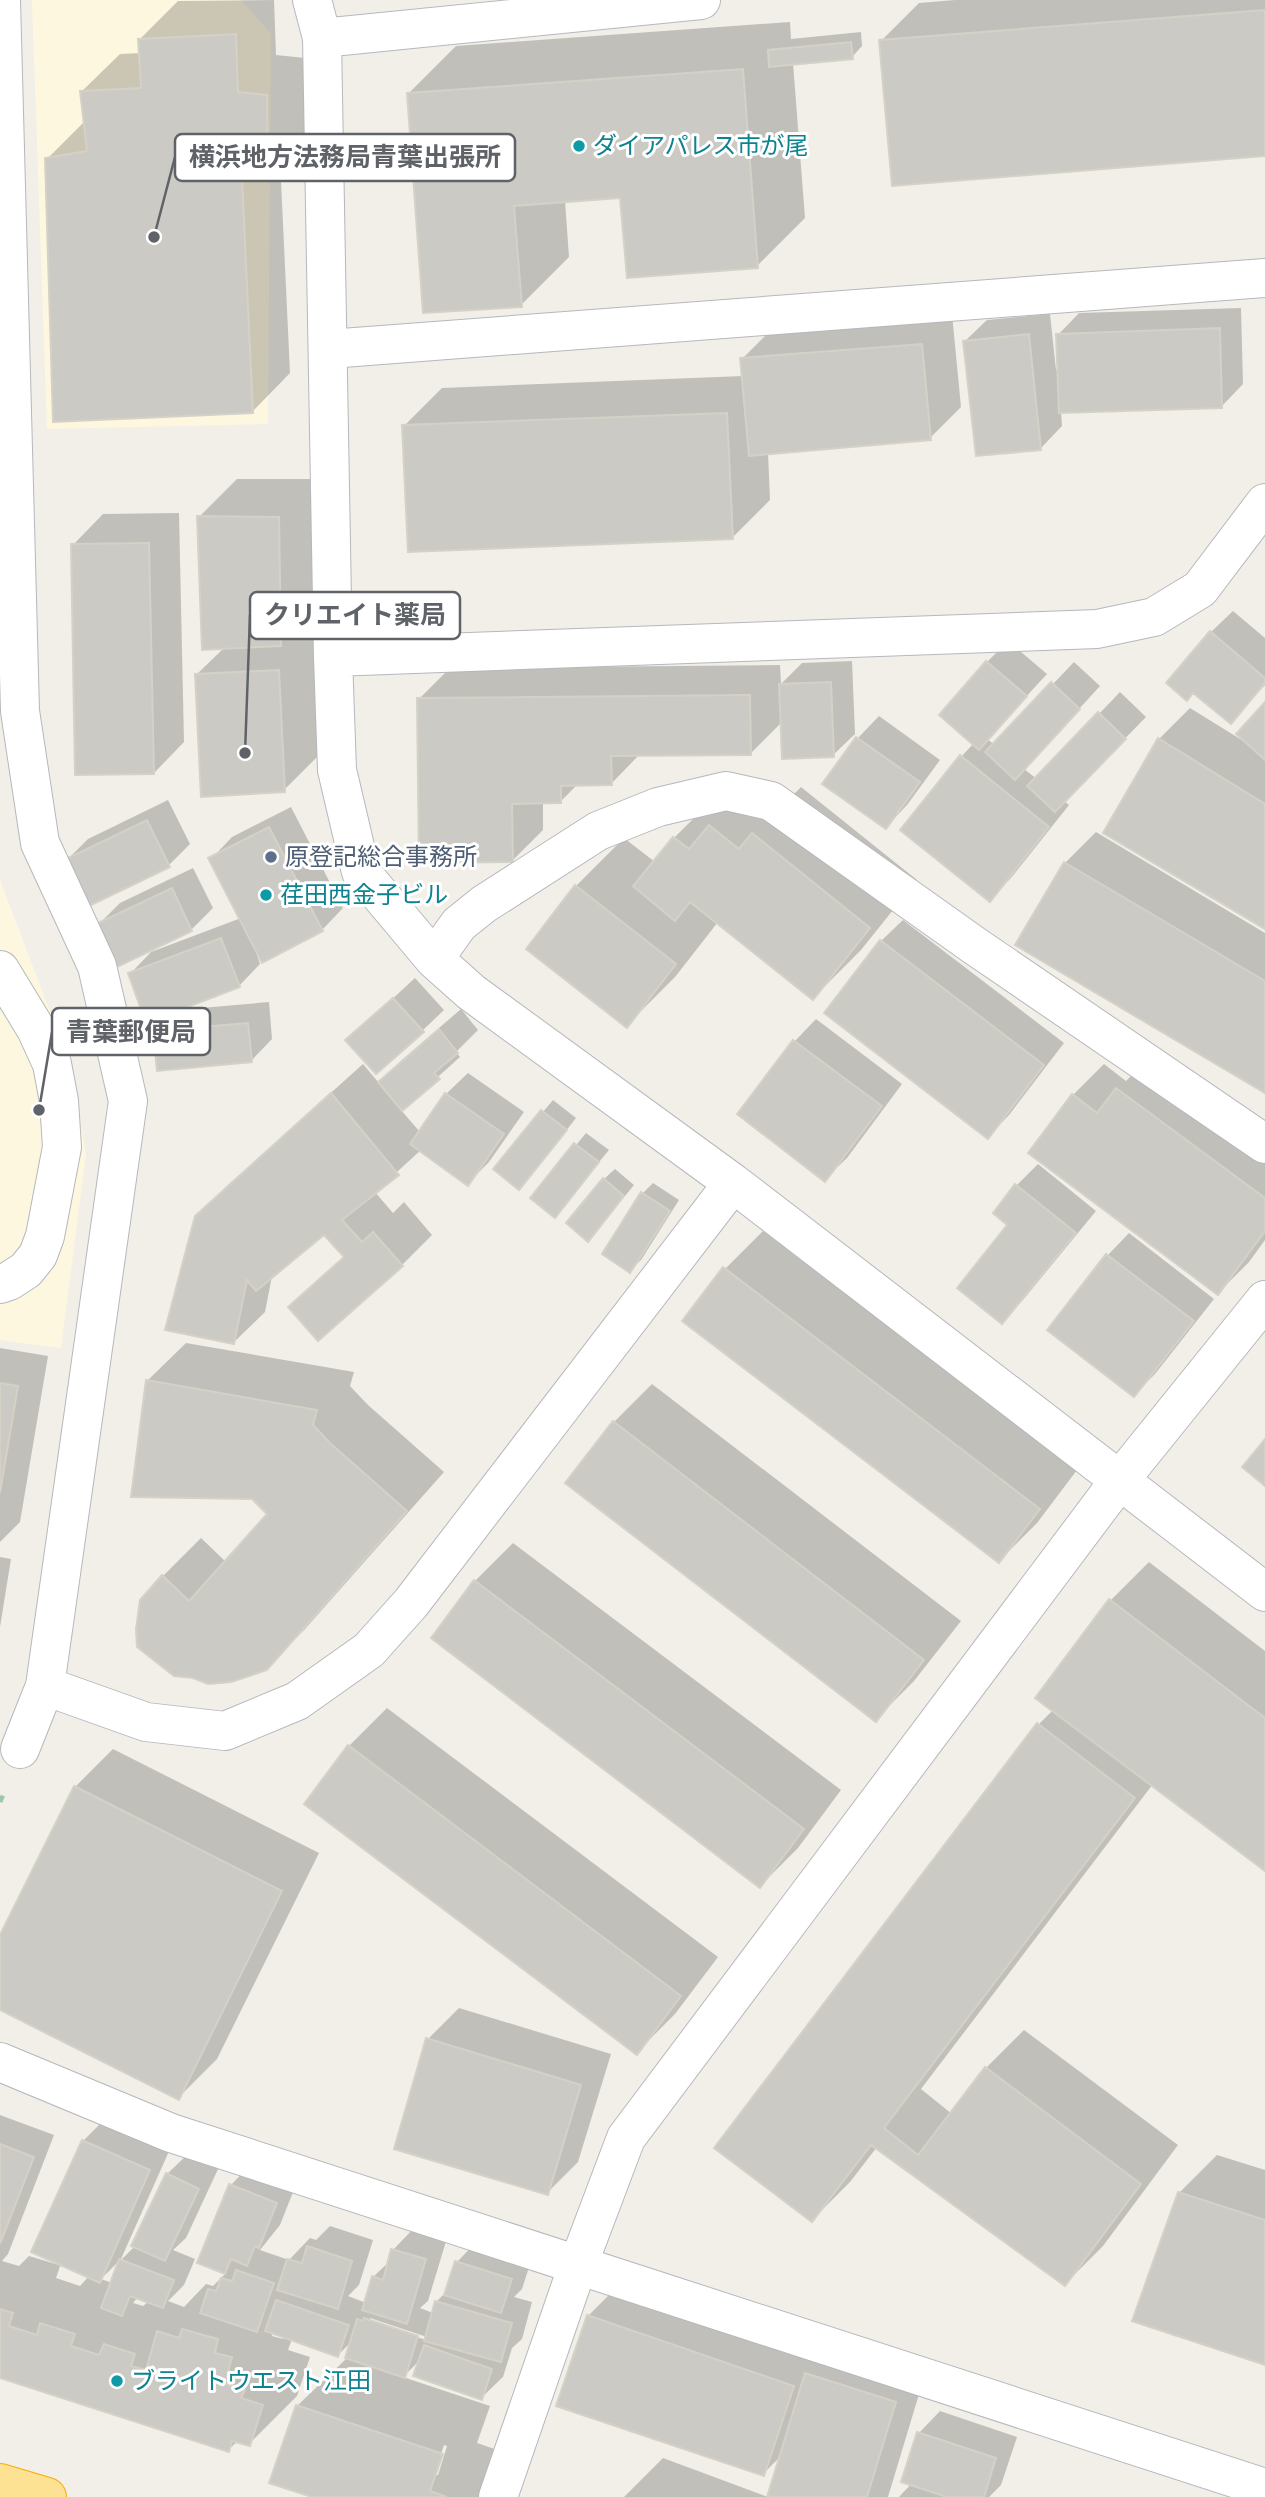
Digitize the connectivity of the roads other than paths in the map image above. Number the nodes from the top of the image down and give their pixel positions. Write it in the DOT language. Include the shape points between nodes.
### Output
graph roads {
  1 [pos="1,0"];
  2 [pos="312,0"];
  3 [pos="701,0"];
  4 [pos="322,38"];
  5 [pos="1265,278"];
  6 [pos="329,349"];
  7 [pos="1265,503"];
  8 [pos="333,657"];
  9 [pos="434,959"];
  10 [pos="0,970"];
  11 [pos="1265,1144"];
  12 [pos="733,1183"];
  13 [pos="0,1284"];
  14 [pos="1265,1300"];
  15 [pos="1119,1481"];
  16 [pos="1265,1592"];
  17 [pos="45,1686"];
  18 [pos="20,1749"];
  19 [pos="0,2062"];
  20 [pos="578,2264"];
  21 [pos="0,2483"];
  22 [pos="1265,2488"];
  23 [pos="47,2497"];
  24 [pos="498,2497"];
  1 -- 17 [label="street" via="20,712 40,843 97,965 128,1101"];
  2 -- 4 [label="street"];
  3 -- 4 [label="street"];
  4 -- 6 [label="street"];
  5 -- 6 [label="street"];
  6 -- 8 [label="street"];
  7 -- 8 [label="street" via="1200,589 1154,617 1097,629"];
  8 -- 9 [label="street" via="337,770 361,872"];
  9 -- 11 [label="street" via="459,924 484,904 598,831 658,807 726,791 760,798 771,801"];
  9 -- 12 [label="street" via="471,992"];
  10 -- 13 [label="street" via="52,1065 62,1147 38,1255 26,1270"];
  12 -- 15 [label="street"];
  12 -- 17 [label="street" via="411,1603 369,1650 297,1701 225,1731 146,1722"];
  14 -- 15 [label="street"];
  15 -- 16 [label="street"];
  15 -- 20 [label="street" via="626,2138"];
  17 -- 18 [label="street"];
  19 -- 20 [label="street" via="171,2133"];
  20 -- 22 [label="street"];
  20 -- 24 [label="street"];
  21 -- 23 [label="highway"];
}
